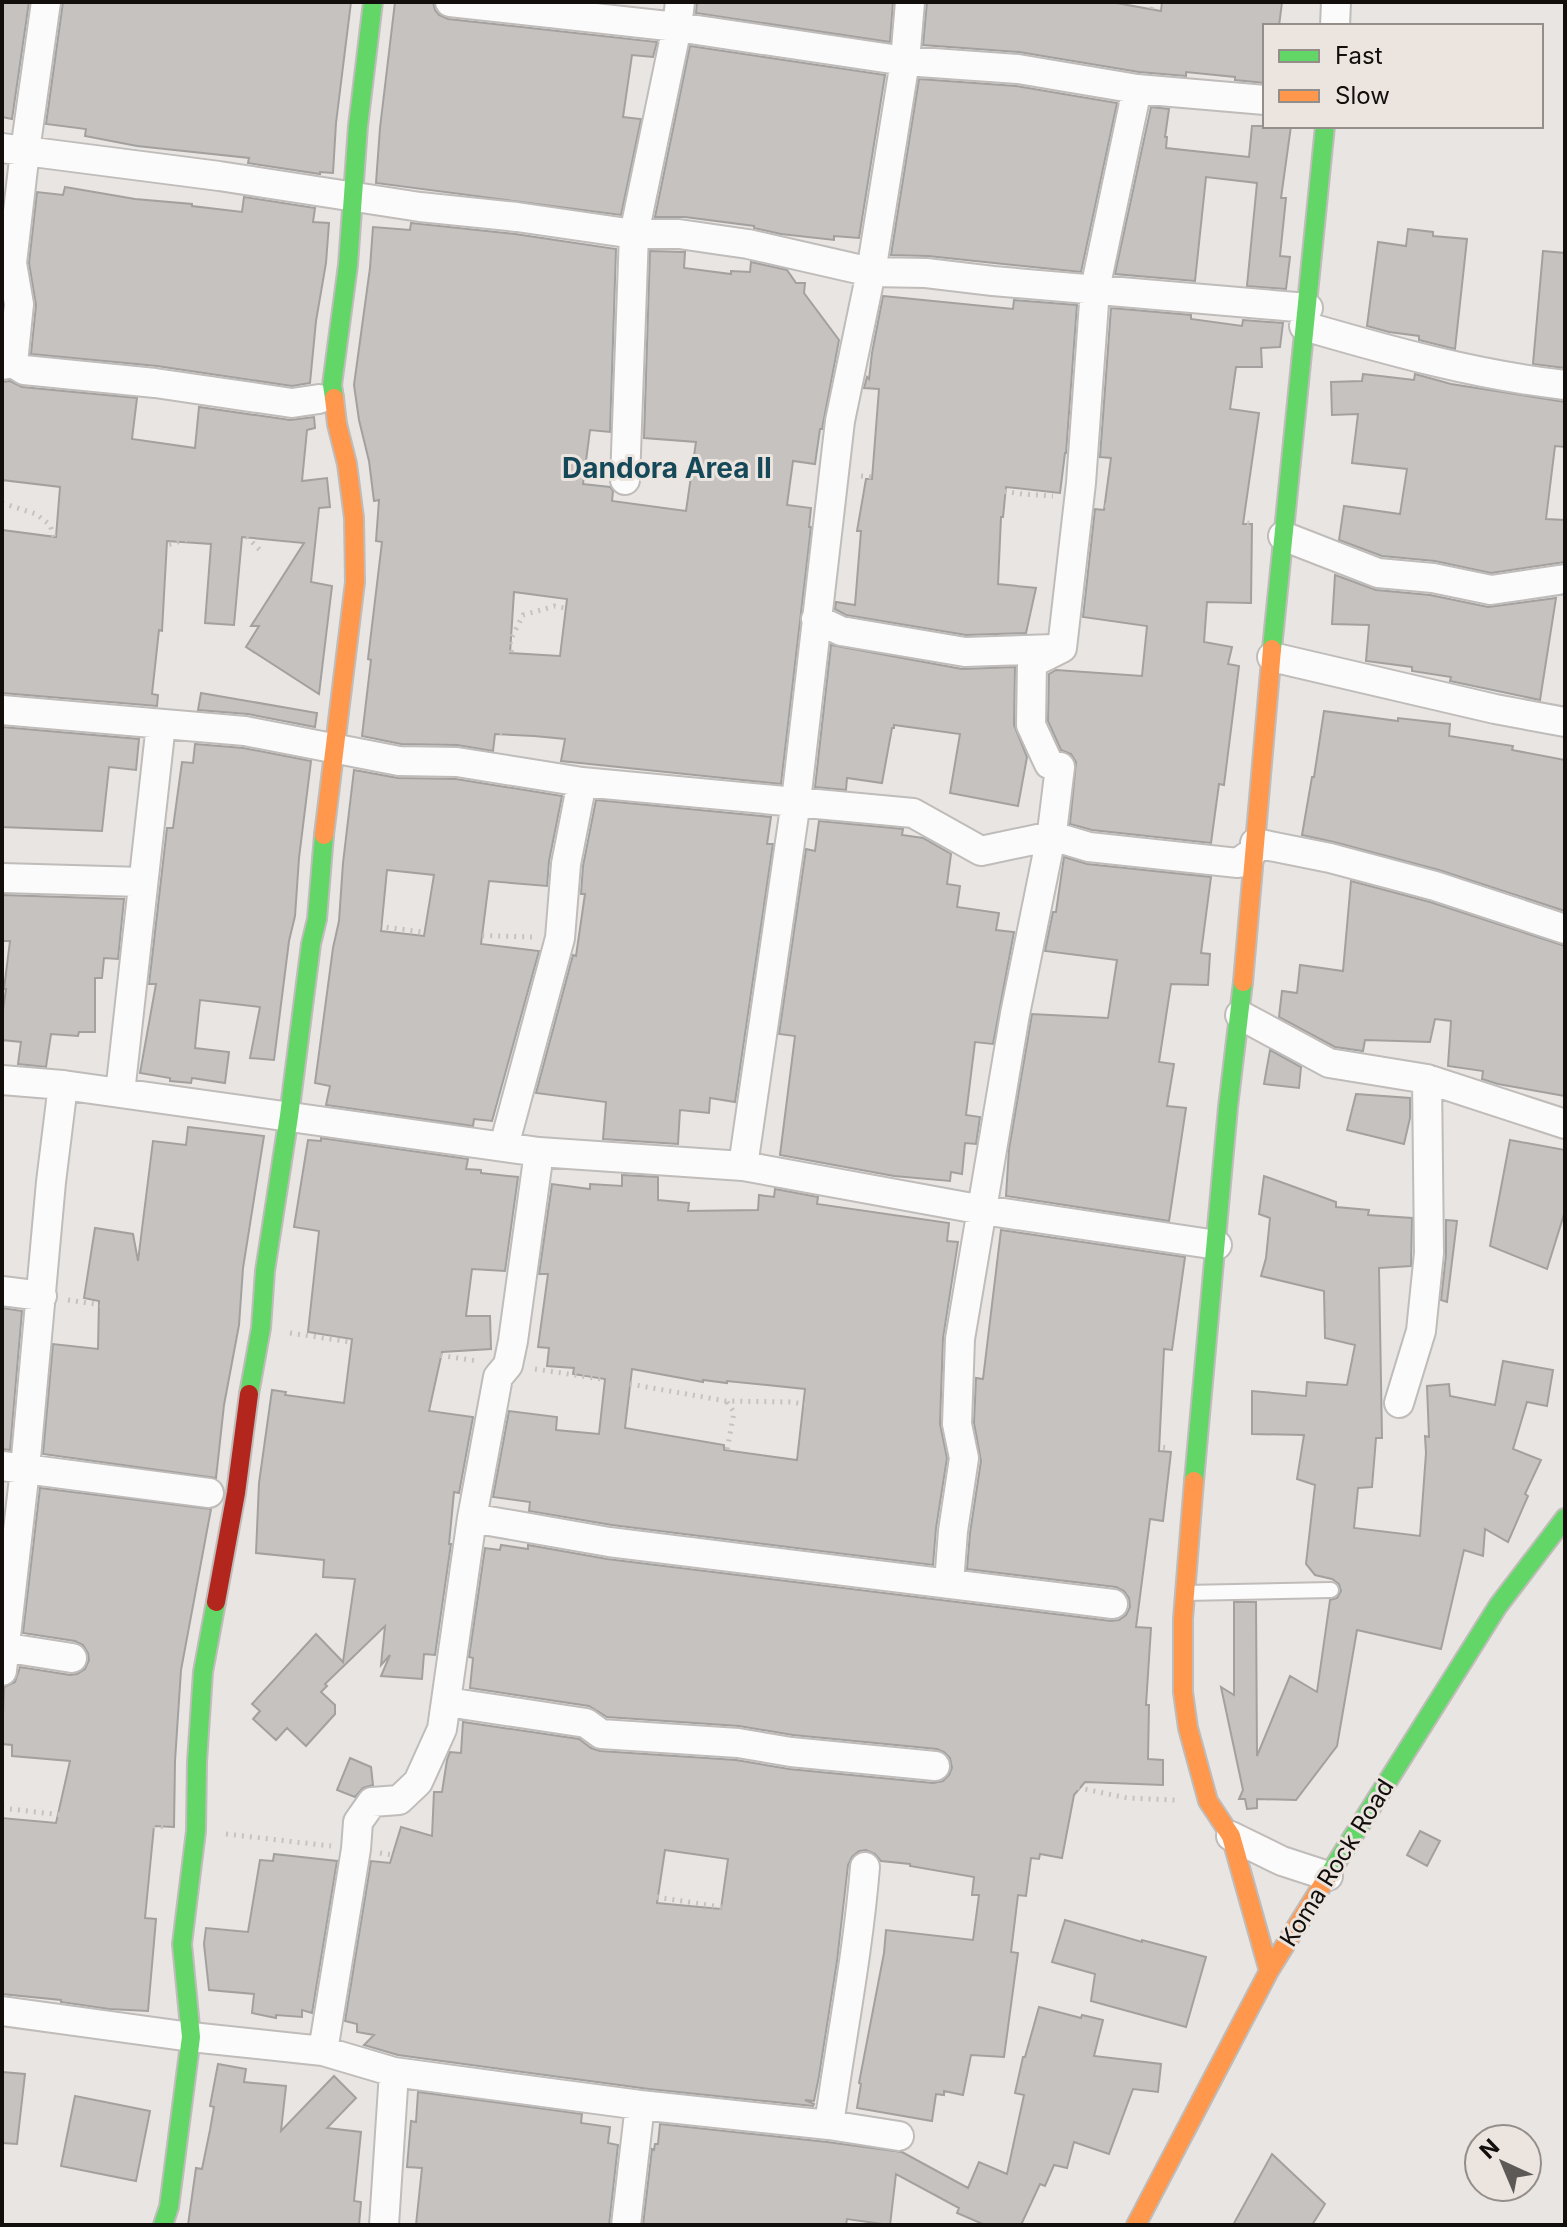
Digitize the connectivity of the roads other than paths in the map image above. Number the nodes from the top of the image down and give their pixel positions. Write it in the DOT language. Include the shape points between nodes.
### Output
graph roads {
  1 [pos="46,2"];
  2 [pos="373,2"];
  3 [pos="450,2"];
  4 [pos="910,2"];
  5 [pos="1336,2"];
  6 [pos="678,15"];
  7 [pos="1335,24"];
  8 [pos="905,61"];
  9 [pos="1137,89"];
  10 [pos="1263,100"];
  11 [pos="1325,128"];
  12 [pos="13,150"];
  13 [pos="354,197"];
  14 [pos="634,234"];
  15 [pos="871,272"];
  16 [pos="1095,289"];
  17 [pos="1306,317"];
  18 [pos="7,364"];
  19 [pos="1565,385"];
  20 [pos="319,399"];
  21 [pos="625,480"];
  22 [pos="1283,536"];
  23 [pos="1565,579"];
  24 [pos="816,619"];
  25 [pos="1062,648"];
  26 [pos="1272,657"];
  27 [pos="2,710"];
  28 [pos="1565,722"];
  29 [pos="161,724"];
  30 [pos="336,749"];
  31 [pos="582,782"];
  32 [pos="796,801"];
  33 [pos="1052,836"];
  34 [pos="1254,848"];
  35 [pos="2,878"];
  36 [pos="142,882"];
  37 [pos="1565,929"];
  38 [pos="1240,1015"];
  39 [pos="1427,1079"];
  40 [pos="2,1080"];
  41 [pos="63,1085"];
  42 [pos="120,1093"];
  43 [pos="289,1116"];
  44 [pos="1565,1124"];
  45 [pos="504,1146"];
  46 [pos="539,1152"];
  47 [pos="743,1166"];
  48 [pos="983,1210"];
  49 [pos="1217,1245"];
  50 [pos="2,1291"];
  51 [pos="42,1296"];
  52 [pos="1399,1403"];
  53 [pos="14,1467"];
  54 [pos="222,1493"];
  55 [pos="472,1518"];
  56 [pos="1565,1518"];
  57 [pos="949,1583"];
  58 [pos="1331,1590"];
  59 [pos="1184,1593"];
  60 [pos="1113,1604"];
  61 [pos="3,1655"];
  62 [pos="72,1658"];
  63 [pos="447,1702"];
  64 [pos="935,1766"];
  65 [pos="1231,1836"];
  66 [pos="865,1867"];
  67 [pos="1328,1876"];
  68 [pos="1269,1971"];
  69 [pos="2,2011"];
  70 [pos="191,2037"];
  71 [pos="323,2051"];
  72 [pos="394,2072"];
  73 [pos="640,2105"];
  74 [pos="829,2125"];
  75 [pos="899,2136"];
  76 [pos="163,2225"];
  77 [pos="384,2225"];
  78 [pos="626,2225"];
  79 [pos="1136,2225"];
  1 -- 12 [label="street"];
  2 -- 13 [label="street"];
  3 -- 6 [label="street"];
  4 -- 8 [label="street"];
  5 -- 7 [label="street"];
  6 -- 8 [label="street"];
  6 -- 14 [label="street"];
  8 -- 9 [label="street" via="1018,69"];
  8 -- 15 [label="street"];
  9 -- 10 [label="street"];
  9 -- 16 [label="street"];
  11 -- 17 [label="street"];
  12 -- 13 [label="street"];
  12 -- 18 [label="street" via="12,263 19,304"];
  13 -- 14 [label="street"];
  13 -- 30 [label="street" via="332,385 354,518 355,582"];
  14 -- 15 [label="street" via="748,244"];
  14 -- 21 [label="street"];
  15 -- 16 [label="street"];
  15 -- 24 [label="street" via="840,421"];
  16 -- 17 [label="street"];
  16 -- 25 [label="street"];
  17 -- 19 [label="street" via="1383,349 1505,378"];
  17 -- 22 [label="street"];
  18 -- 20 [label="street" via="292,403"];
  22 -- 23 [label="street" via="1378,573 1491,590"];
  22 -- 26 [label="street"];
  24 -- 25 [label="street" via="841,631 965,652"];
  24 -- 32 [label="street"];
  25 -- 33 [label="street" via="1032,663 1031,725 1049,764 1060,767"];
  26 -- 28 [label="street"];
  26 -- 34 [label="street"];
  27 -- 29 [label="street"];
  29 -- 30 [label="street" via="245,731"];
  29 -- 36 [label="street"];
  30 -- 31 [label="street"];
  30 -- 43 [label="street"];
  31 -- 32 [label="street"];
  31 -- 45 [label="street" via="566,864 560,938"];
  32 -- 33 [label="street" via="913,813 981,851"];
  32 -- 47 [label="street"];
  33 -- 34 [label="street" via="1089,847 1238,863"];
  33 -- 48 [label="street" via="1015,1014"];
  34 -- 37 [label="street" via="1330,858"];
  34 -- 38 [label="street"];
  35 -- 36 [label="street"];
  36 -- 42 [label="street"];
  38 -- 39 [label="street" via="1329,1063"];
  38 -- 49 [label="street"];
  39 -- 44 [label="street"];
  39 -- 52 [label="street" via="1429,1253 1421,1331"];
  40 -- 41 [label="street"];
  41 -- 42 [label="street"];
  41 -- 51 [label="street"];
  42 -- 43 [label="street"];
  43 -- 45 [label="street"];
  43 -- 54 [label="street" via="261,1328"];
  45 -- 46 [label="street"];
  46 -- 47 [label="street"];
  46 -- 55 [label="street" via="513,1341 508,1365 498,1377"];
  47 -- 48 [label="street"];
  48 -- 49 [label="street"];
  48 -- 57 [label="street" via="960,1339 957,1424 964,1458"];
  49 -- 59 [label="street"];
  50 -- 51 [label="street"];
  51 -- 53 [label="street"];
  53 -- 54 [label="street"];
  53 -- 61 [label="street"];
  54 -- 70 [label="street" via="182,1944"];
  55 -- 57 [label="street" via="609,1542"];
  55 -- 63 [label="street"];
  56 -- 67 [label="street, Koma Rock Road" via="1498,1606"];
  57 -- 60 [label="street"];
  58 -- 59 [label="lane"];
  59 -- 65 [label="street" via="1188,1728 1208,1801"];
  61 -- 62 [label="street"];
  63 -- 64 [label="street" via="586,1723 601,1734 738,1743"];
  63 -- 71 [label="street" via="442,1729 418,1782 399,1800 372,1802 358,1822"];
  65 -- 67 [label="street"];
  65 -- 68 [label="street"];
  66 -- 74 [label="street"];
  67 -- 68 [label="street, Koma Rock Road"];
  68 -- 79 [label="street, Koma Rock Road"];
  69 -- 70 [label="street"];
  70 -- 71 [label="street"];
  70 -- 76 [label="street"];
  71 -- 72 [label="street"];
  72 -- 73 [label="street"];
  72 -- 77 [label="street"];
  73 -- 74 [label="street"];
  73 -- 78 [label="street"];
  74 -- 75 [label="street"];
}
